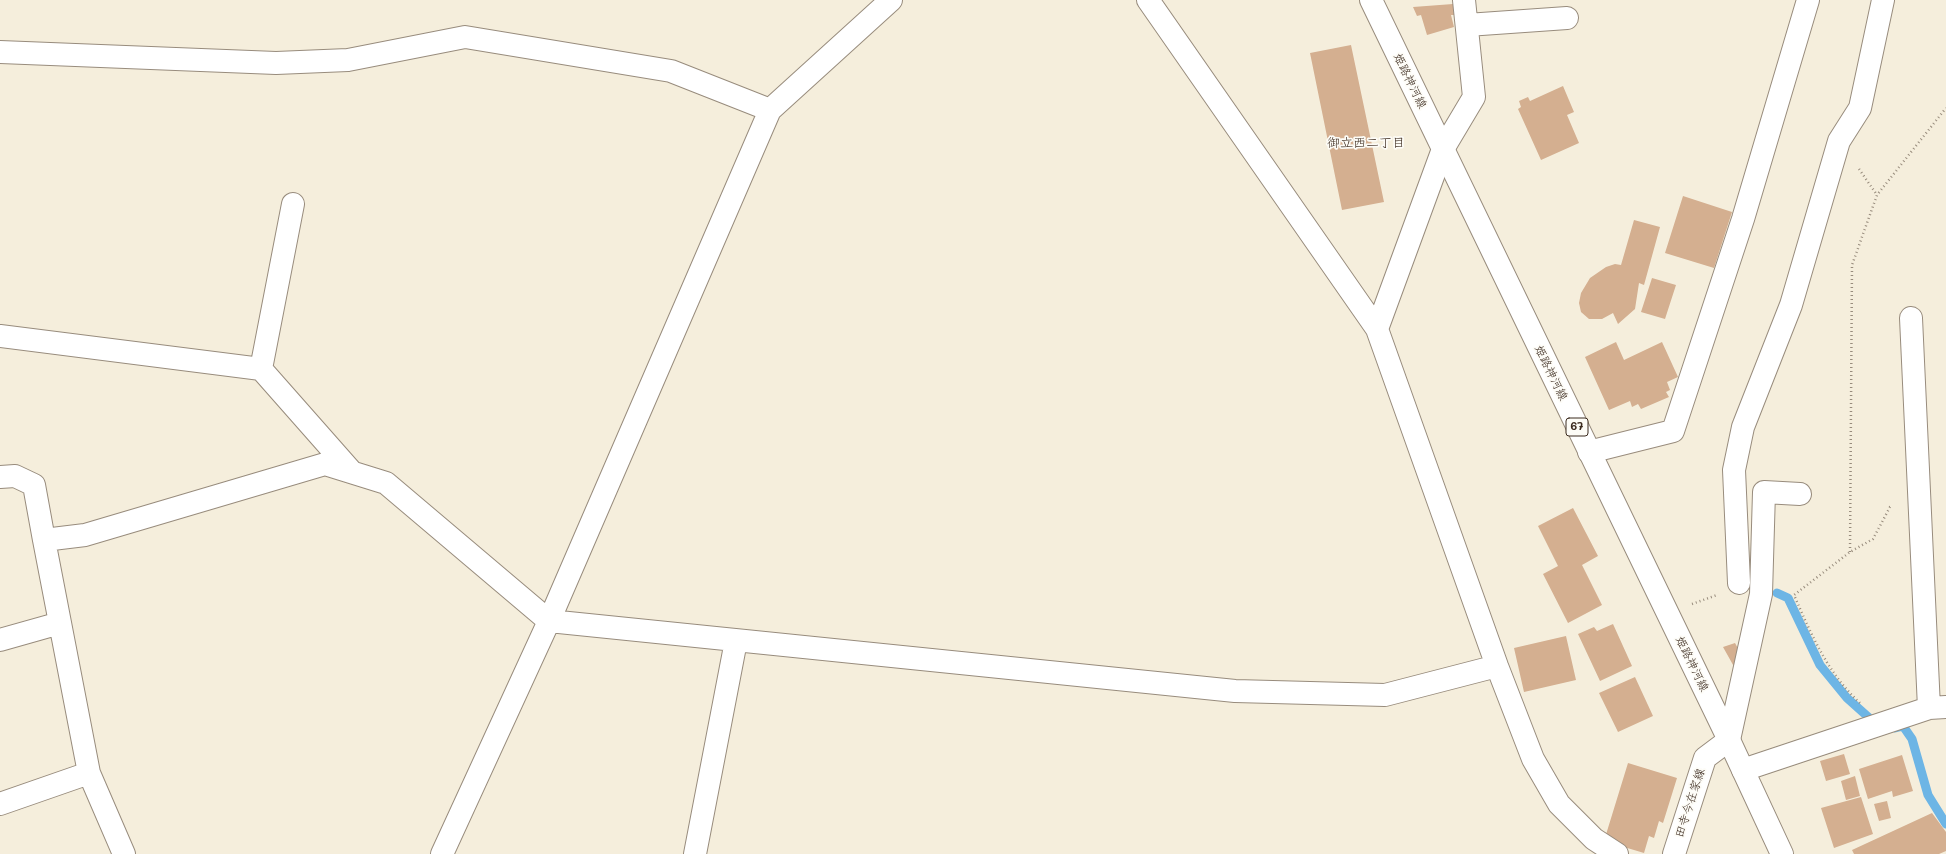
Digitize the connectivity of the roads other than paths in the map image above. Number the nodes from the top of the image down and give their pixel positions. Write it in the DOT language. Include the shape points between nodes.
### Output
graph roads {
  1 [pos="891,0"];
  2 [pos="1148,0"];
  3 [pos="1371,0"];
  4 [pos="1464,0"];
  5 [pos="1808,0"];
  6 [pos="1886,1"];
  7 [pos="1567,18"];
  8 [pos="1467,25"];
  9 [pos="0,52"];
  10 [pos="770,110"];
  11 [pos="1443,149"];
  12 [pos="293,204"];
  13 [pos="1911,318"];
  14 [pos="1377,329"];
  15 [pos="0,336"];
  16 [pos="261,369"];
  17 [pos="1589,452"];
  18 [pos="351,472"];
  19 [pos="0,477"];
  20 [pos="1800,494"];
  21 [pos="44,540"];
  22 [pos="1739,583"];
  23 [pos="549,621"];
  24 [pos="60,623"];
  25 [pos="0,640"];
  26 [pos="736,641"];
  27 [pos="1498,666"];
  28 [pos="1938,708"];
  29 [pos="1729,740"];
  30 [pos="1744,770"];
  31 [pos="89,773"];
  32 [pos="0,804"];
  33 [pos="124,854"];
  34 [pos="442,854"];
  35 [pos="695,854"];
  36 [pos="1617,854"];
  37 [pos="1674,854"];
  38 [pos="1782,854"];
  1 -- 10 [label="street"];
  2 -- 14 [label="street"];
  3 -- 11 [label="street, 姫路神河線 / 67"];
  4 -- 8 [label="street"];
  5 -- 17 [label="street" via="1743,218 1673,431"];
  6 -- 22 [label="street" via="1860,108 1839,141 1791,305 1743,427 1734,470"];
  7 -- 8 [label="street"];
  8 -- 11 [label="street" via="1474,97"];
  9 -- 10 [label="street" via="276,63 348,60 465,37 671,71"];
  10 -- 23 [label="street"];
  11 -- 14 [label="street"];
  11 -- 17 [label="street, 姫路神河線 / 67"];
  12 -- 16 [label="street"];
  13 -- 28 [label="street"];
  14 -- 27 [label="street"];
  15 -- 16 [label="street"];
  16 -- 18 [label="street"];
  17 -- 29 [label="street, 姫路神河線 / 67"];
  18 -- 21 [label="street" via="325,464 85,536"];
  18 -- 23 [label="street" via="386,483"];
  19 -- 21 [label="street" via="14,476 34,485"];
  20 -- 29 [label="street" via="1764,492 1760,594"];
  21 -- 24 [label="street"];
  23 -- 26 [label="street"];
  23 -- 34 [label="street"];
  24 -- 25 [label="street"];
  24 -- 31 [label="street"];
  26 -- 27 [label="street" via="1235,691 1385,695"];
  26 -- 35 [label="street"];
  27 -- 36 [label="street" via="1533,759 1560,804 1594,839"];
  28 -- 30 [label="street"];
  29 -- 30 [label="street, 姫路神河線 / 67"];
  29 -- 37 [label="street, 田寺今在家線" via="1705,758"];
  30 -- 38 [label="street, 姫路神河線 / 67"];
  31 -- 32 [label="street"];
  31 -- 33 [label="street"];
}
